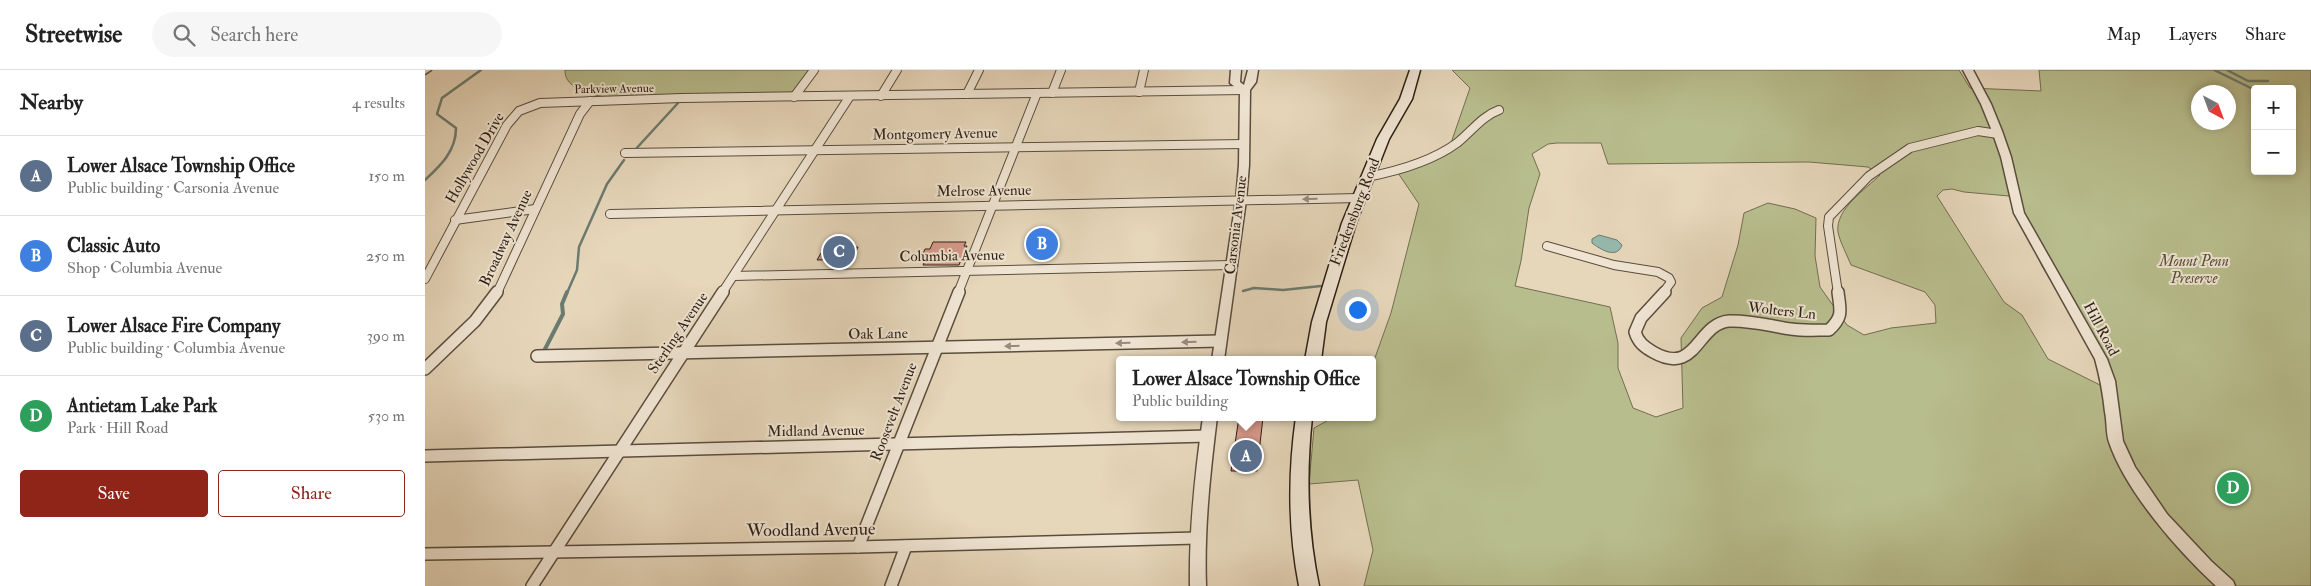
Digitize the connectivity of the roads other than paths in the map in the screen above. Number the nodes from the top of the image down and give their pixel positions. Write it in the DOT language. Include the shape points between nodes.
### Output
graph roads {
  1 [pos="814,70"];
  2 [pos="897,70"];
  3 [pos="979,70"];
  4 [pos="1061,70"];
  5 [pos="1145,70"];
  6 [pos="1236,70"];
  7 [pos="1253,70"];
  8 [pos="1415,70"];
  9 [pos="1967,70"];
  10 [pos="1245,90"];
  11 [pos="1139,92"];
  12 [pos="1037,93"];
  13 [pos="1052,93"];
  14 [pos="967,94"];
  15 [pos="851,96"];
  16 [pos="881,96"];
  17 [pos="794,97"];
  18 [pos="589,101"];
  19 [pos="525,107"];
  20 [pos="1499,110"];
  21 [pos="1996,129"];
  22 [pos="1245,144"];
  23 [pos="1016,146"];
  24 [pos="816,149"];
  25 [pos="625,154"];
  26 [pos="1367,177"];
  27 [pos="1358,198"];
  28 [pos="1241,200"];
  29 [pos="993,204"];
  30 [pos="777,208"];
  31 [pos="535,209"];
  32 [pos="610,214"];
  33 [pos="455,220"];
  34 [pos="1547,246"];
  35 [pos="1231,265"];
  36 [pos="967,270"];
  37 [pos="734,276"];
  38 [pos="425,279"];
  39 [pos="1220,341"];
  40 [pos="937,348"];
  41 [pos="683,353"];
  42 [pos="537,356"];
  43 [pos="1218,356"];
  44 [pos="1314,356"];
  45 [pos="427,364"];
  46 [pos="1210,421"];
  47 [pos="1304,421"];
  48 [pos="1208,436"];
  49 [pos="899,444"];
  50 [pos="618,451"];
  51 [pos="425,456"];
  52 [pos="1197,538"];
  53 [pos="906,546"];
  54 [pos="859,547"];
  55 [pos="552,553"];
  56 [pos="425,554"];
  57 [pos="532,586"];
  58 [pos="891,586"];
  59 [pos="1198,586"];
  60 [pos="1309,586"];
  61 [pos="2227,586"];
  1 -- 17 [label="street"];
  2 -- 16 [label="street"];
  3 -- 14 [label="street"];
  4 -- 13 [label="street"];
  5 -- 11 [label="street"];
  6 -- 10 [label="street, Carsonia Avenue" via="1235,83"];
  7 -- 10 [label="street, Carsonia Avenue" via="1251,82"];
  8 -- 26 [label="main road, Friedensburg Road" via="1406,100 1383,139"];
  9 -- 21 [label="street, Hill Road"];
  10 -- 11 [label="street, Parkview Avenue"];
  10 -- 22 [label="street, Carsonia Avenue"];
  11 -- 13 [label="street, Parkview Avenue"];
  12 -- 13 [label="street, Parkview Avenue"];
  12 -- 14 [label="street, Parkview Avenue"];
  12 -- 23 [label="street, Roosevelt Avenue"];
  14 -- 16 [label="street, Parkview Avenue"];
  15 -- 16 [label="street, Parkview Avenue"];
  15 -- 17 [label="street, Parkview Avenue"];
  15 -- 24 [label="street, Sterling Avenue"];
  17 -- 18 [label="street, Parkview Avenue"];
  18 -- 19 [label="street, Parkview Avenue" via="545,102"];
  18 -- 31 [label="street, Broadway Avenue"];
  19 -- 33 [label="street, Hollywood Drive" via="507,125"];
  20 -- 26 [label="street" via="1488,114 1471,133 1443,151 1404,167"];
  21 -- 34 [label="street, Wolters Ln" via="1911,148 1869,176 1829,217 1841,315 1829,330 1723,322 1713,328 1689,355 1664,357 1641,343 1635,330 1669,286 1669,278 1658,272 1615,265"];
  21 -- 61 [label="street, Hill Road" via="2019,213 2101,359 2116,442 2129,470 2172,530"];
  22 -- 23 [label="street, Montgomery Avenue"];
  22 -- 28 [label="street, Carsonia Avenue"];
  23 -- 24 [label="street, Montgomery Avenue"];
  23 -- 29 [label="street, Roosevelt Avenue"];
  24 -- 25 [label="street, Montgomery Avenue"];
  24 -- 30 [label="street, Sterling Avenue"];
  26 -- 27 [label="main road, Friedensburg Road"];
  27 -- 28 [label="street, Melrose Avenue, one-way"];
  27 -- 44 [label="main road, Friedensburg Road" via="1333,271"];
  28 -- 29 [label="street, Melrose Avenue"];
  28 -- 35 [label="street, Carsonia Avenue"];
  29 -- 30 [label="street, Melrose Avenue"];
  29 -- 36 [label="street, Roosevelt Avenue"];
  30 -- 32 [label="street, Melrose Avenue"];
  30 -- 37 [label="street, Sterling Avenue"];
  31 -- 33 [label="street"];
  31 -- 45 [label="street, Broadway Avenue" via="496,294 475,321"];
  33 -- 38 [label="street, Hollywood Drive"];
  35 -- 36 [label="street, Columbia Avenue"];
  35 -- 39 [label="street, Carsonia Avenue"];
  36 -- 37 [label="street, Columbia Avenue"];
  36 -- 40 [label="street, Roosevelt Avenue"];
  37 -- 41 [label="street, Sterling Avenue"];
  39 -- 40 [label="street, Oak Lane, one-way"];
  39 -- 43 [label="street, Carsonia Avenue"];
  40 -- 41 [label="street, Oak Lane"];
  40 -- 49 [label="street, Roosevelt Avenue"];
  41 -- 42 [label="street, Oak Lane"];
  41 -- 50 [label="street, Sterling Avenue"];
  46 -- 48 [label="street"];
  47 -- 60 [label="main road" via="1297,497 1300,538"];
  48 -- 49 [label="street, Midland Avenue"];
  48 -- 52 [label="street"];
  49 -- 50 [label="street, Midland Avenue"];
  49 -- 54 [label="street, Roosevelt Avenue"];
  50 -- 51 [label="street, Midland Avenue"];
  50 -- 55 [label="street, Sterling Avenue"];
  52 -- 53 [label="street, Woodland Avenue"];
  52 -- 59 [label="street"];
  53 -- 54 [label="street, Woodland Avenue"];
  53 -- 58 [label="street"];
  54 -- 55 [label="street, Woodland Avenue"];
  55 -- 56 [label="street, Woodland Avenue"];
  55 -- 57 [label="street, Sterling Avenue"];
}
